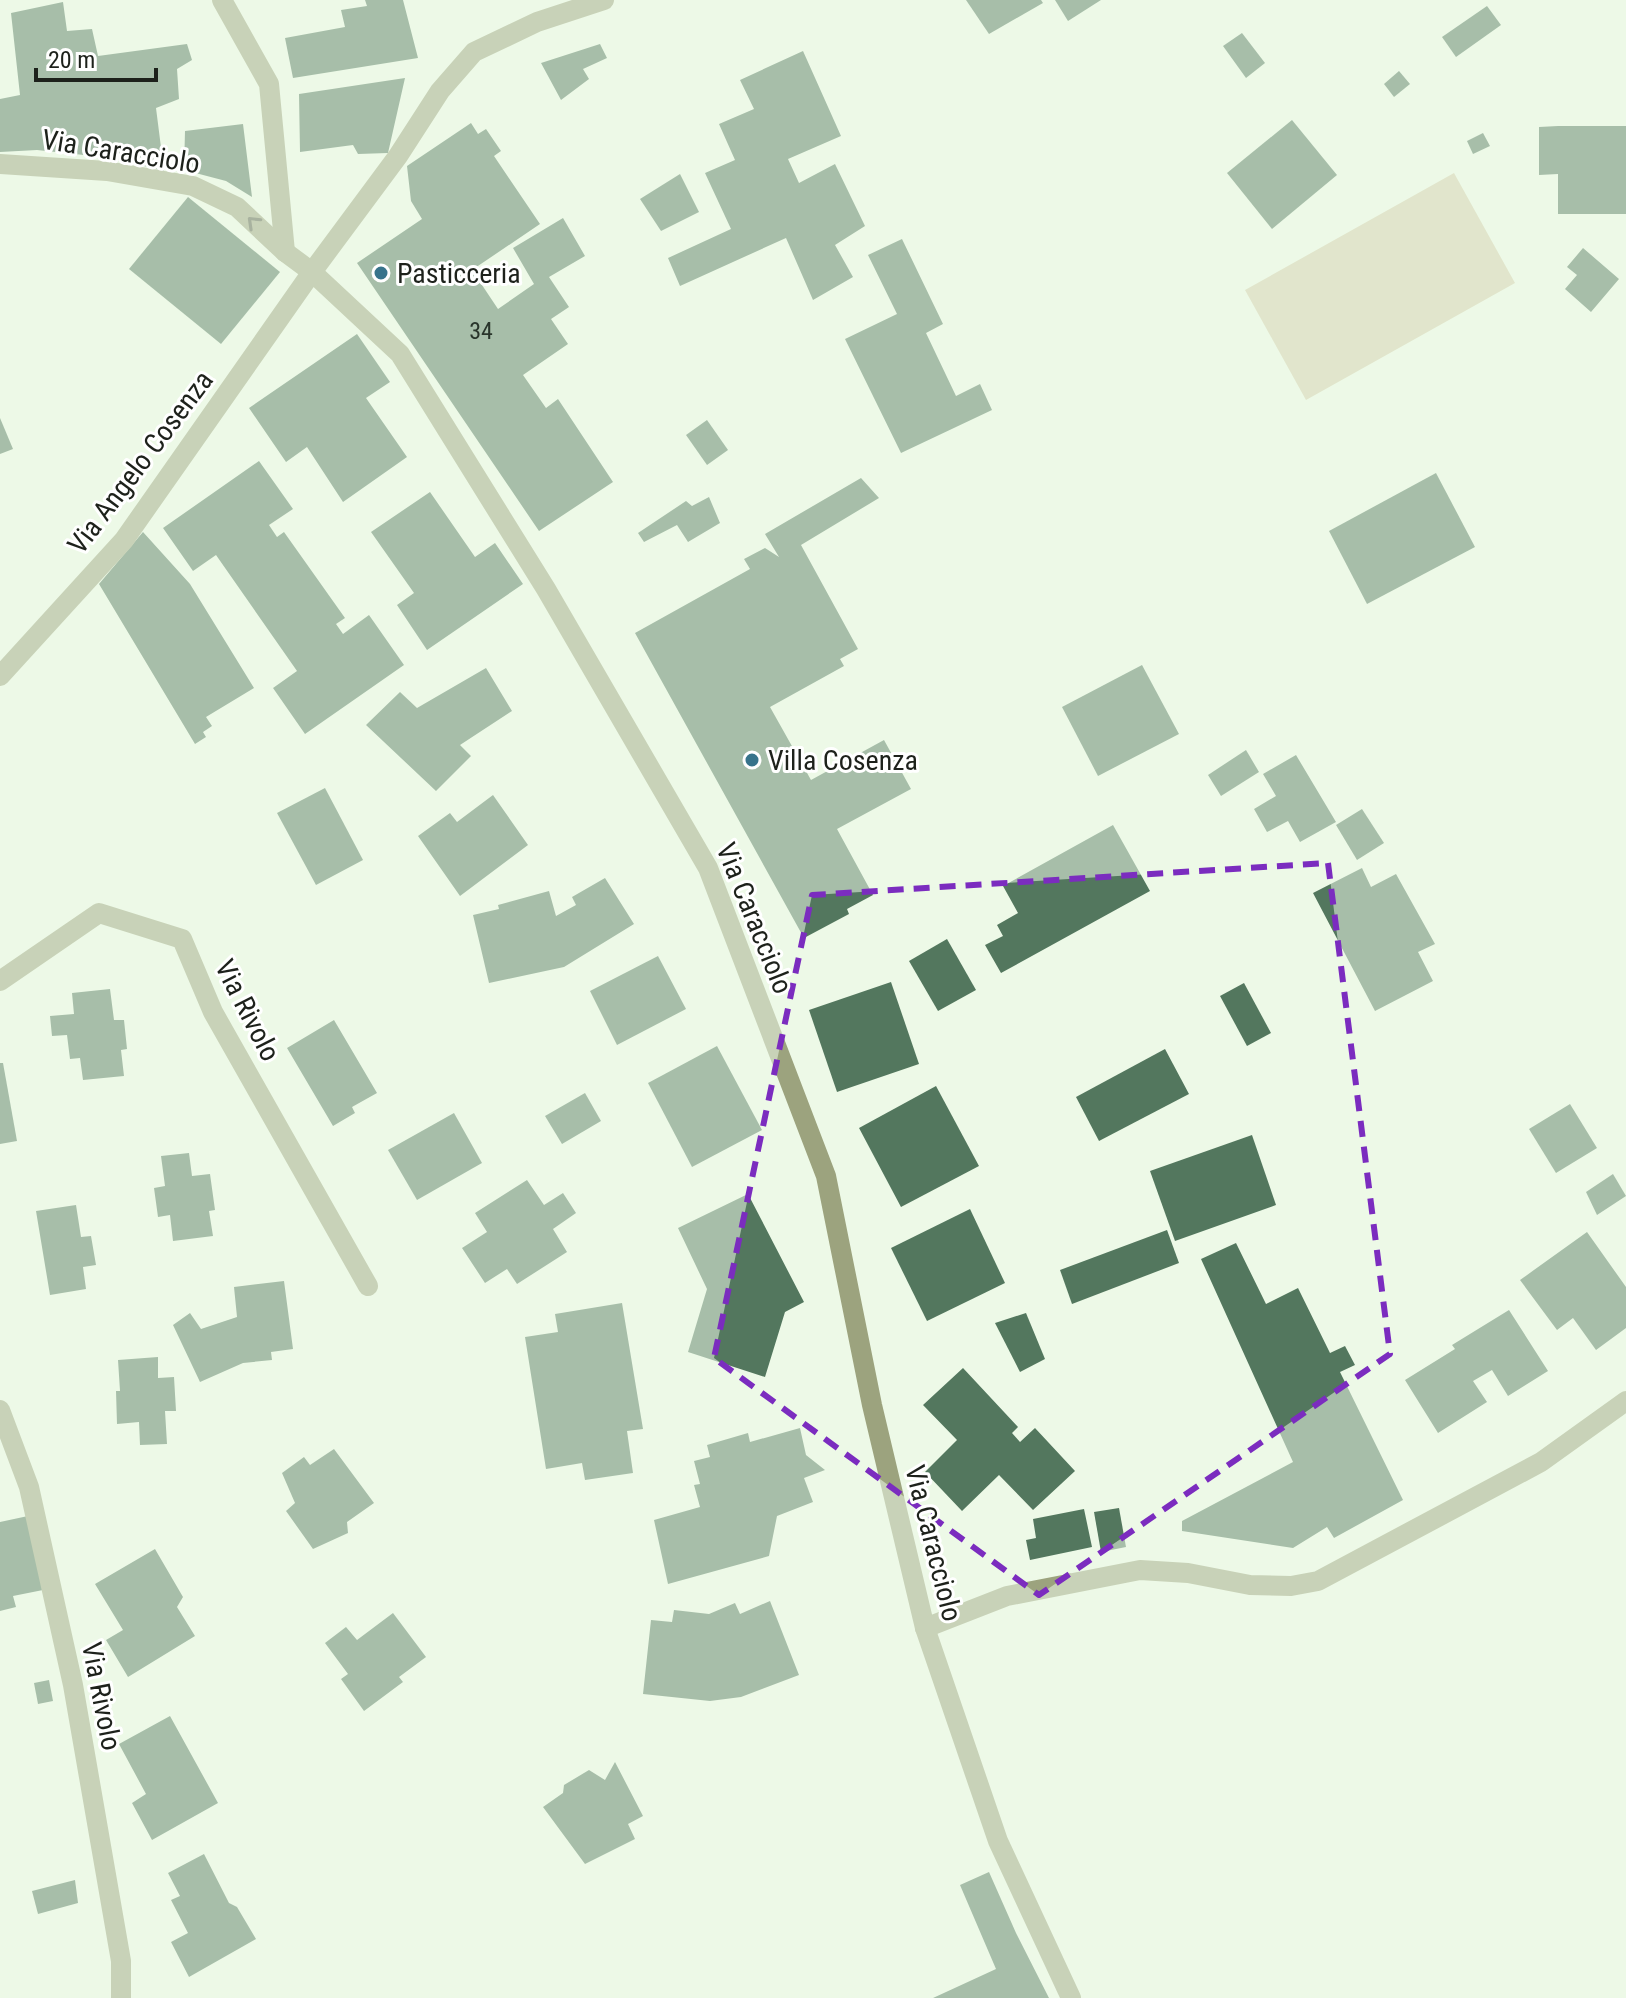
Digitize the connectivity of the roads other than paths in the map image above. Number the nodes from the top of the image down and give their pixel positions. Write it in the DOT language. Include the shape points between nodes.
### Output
graph roads {
  1 [pos="222,0"];
  2 [pos="604,0"];
  3 [pos="0,164"];
  4 [pos="285,252"];
  5 [pos="312,272"];
  6 [pos="0,676"];
  7 [pos="0,981"];
  8 [pos="368,1286"];
  9 [pos="1626,1401"];
  10 [pos="0,1410"];
  11 [pos="925,1628"];
  12 [pos="121,1998"];
  13 [pos="1071,1998"];
  1 -- 4 [label="street" via="269,84"];
  2 -- 5 [label="street, Via Angelo Cosenza" via="537,22 474,52 440,91"];
  4 -- 3 [label="street, Via Caracciolo, one-way" via="237,207 193,186 107,171"];
  4 -- 5 [label="street, Via Caracciolo"];
  5 -- 6 [label="street, Via Angelo Cosenza" via="124,540"];
  5 -- 11 [label="street, Via Caracciolo" via="400,354 546,589 708,868 826,1176 872,1405"];
  7 -- 8 [label="street, Via Rivolo" via="99,913 182,939 213,1012"];
  9 -- 11 [label="street" via="1541,1462 1318,1581 1250,1585 1140,1570 1007,1596"];
  10 -- 12 [label="street, Via Rivolo" via="29,1487 73,1685 121,1961"];
  11 -- 13 [label="street, Via Caracciolo" via="998,1841"];
}
